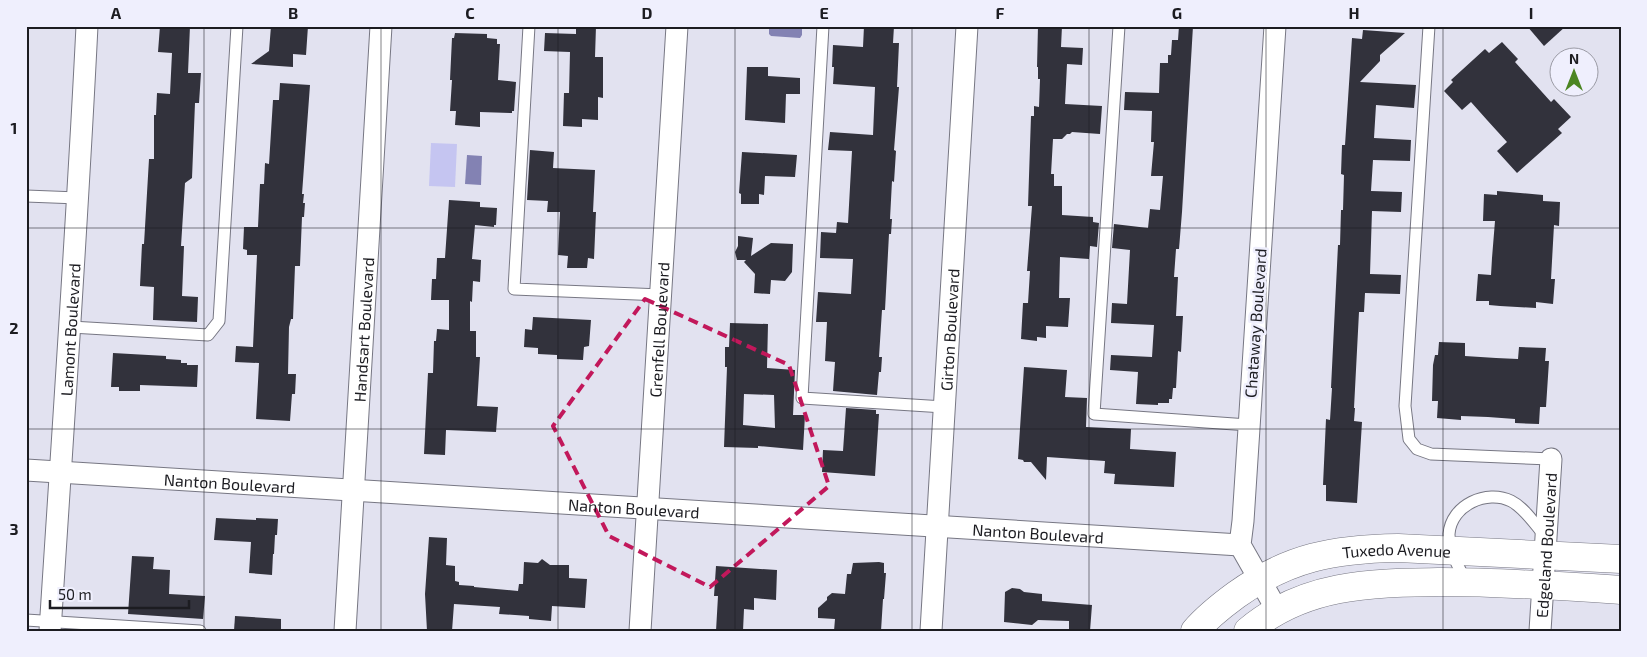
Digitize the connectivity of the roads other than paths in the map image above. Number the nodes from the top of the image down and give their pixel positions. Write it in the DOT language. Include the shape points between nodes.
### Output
graph roads {
  1 [pos="87,26"];
  2 [pos="237,26"];
  3 [pos="381,26"];
  4 [pos="529,26"];
  5 [pos="676,26"];
  6 [pos="823,26"];
  7 [pos="967,26"];
  8 [pos="1119,26"];
  9 [pos="1275,26"];
  10 [pos="1429,26"];
  11 [pos="26,196"];
  12 [pos="78,198"];
  13 [pos="661,295"];
  14 [pos="70,328"];
  15 [pos="944,407"];
  16 [pos="1248,424"];
  17 [pos="1551,459"];
  18 [pos="26,470"];
  19 [pos="60,472"];
  20 [pos="354,491"];
  21 [pos="647,510"];
  22 [pos="937,526"];
  23 [pos="1240,545"];
  24 [pos="1545,546"];
  25 [pos="1450,550"];
  26 [pos="1621,559"];
  27 [pos="1259,579"];
  28 [pos="1466,582"];
  29 [pos="1542,585"];
  30 [pos="1621,590"];
  31 [pos="1277,610"];
  32 [pos="26,620"];
  33 [pos="50,626"];
  34 [pos="200,631"];
  35 [pos="345,631"];
  36 [pos="640,631"];
  37 [pos="931,631"];
  38 [pos="1195,631"];
  39 [pos="1248,631"];
  40 [pos="1540,631"];
  1 -- 12 [label="street, Lamont Boulevard"];
  2 -- 14 [label="lane" via="218,321 208,335"];
  3 -- 20 [label="street, Handsart Boulevard"];
  4 -- 13 [label="lane" via="514,289"];
  5 -- 13 [label="street, Grenfell Boulevard"];
  6 -- 15 [label="lane" via="802,398"];
  7 -- 15 [label="street, Girton Boulevard"];
  8 -- 16 [label="lane" via="1094,414"];
  9 -- 16 [label="street, Chataway Boulevard"];
  10 -- 17 [label="lane" via="1405,406 1409,439 1417,449 1431,454"];
  11 -- 12 [label="lane"];
  12 -- 14 [label="street, Lamont Boulevard"];
  13 -- 21 [label="street, Grenfell Boulevard"];
  14 -- 19 [label="street, Lamont Boulevard"];
  15 -- 22 [label="street, Girton Boulevard"];
  16 -- 23 [label="street, Chataway Boulevard"];
  17 -- 24 [label="street, Edgeland Boulevard"];
  18 -- 19 [label="street, Nanton Boulevard"];
  19 -- 20 [label="street, Nanton Boulevard"];
  19 -- 33 [label="street, Lamont Boulevard"];
  20 -- 21 [label="street, Nanton Boulevard"];
  20 -- 35 [label="street, Handsart Boulevard"];
  21 -- 22 [label="street, Nanton Boulevard"];
  21 -- 36 [label="street, Grenfell Boulevard"];
  22 -- 23 [label="street, Nanton Boulevard"];
  22 -- 37 [label="street, Girton Boulevard"];
  23 -- 27 [label="street"];
  24 -- 25 [label="main road, Tuxedo Avenue"];
  24 -- 25 [label="lane" via="1520,507 1501,497 1486,497 1466,506 1456,515 1449,533"];
  24 -- 26 [label="main road, Tuxedo Avenue"];
  24 -- 29 [label="street, Edgeland Boulevard"];
  25 -- 27 [label="main road, Tuxedo Avenue" via="1362,548 1332,552 1305,558"];
  25 -- 28 [label="lane"];
  27 -- 31 [label="street"];
  27 -- 38 [label="main road, Tuxedo Avenue" via="1214,612"];
  28 -- 29 [label="main road, Tuxedo Avenue"];
  28 -- 31 [label="main road, Tuxedo Avenue" via="1382,582 1355,586 1306,597"];
  29 -- 30 [label="main road, Tuxedo Avenue"];
  29 -- 40 [label="street, Edgeland Boulevard"];
  31 -- 39 [label="main road, Tuxedo Avenue"];
  32 -- 33 [label="lane"];
  33 -- 34 [label="lane"];
}
